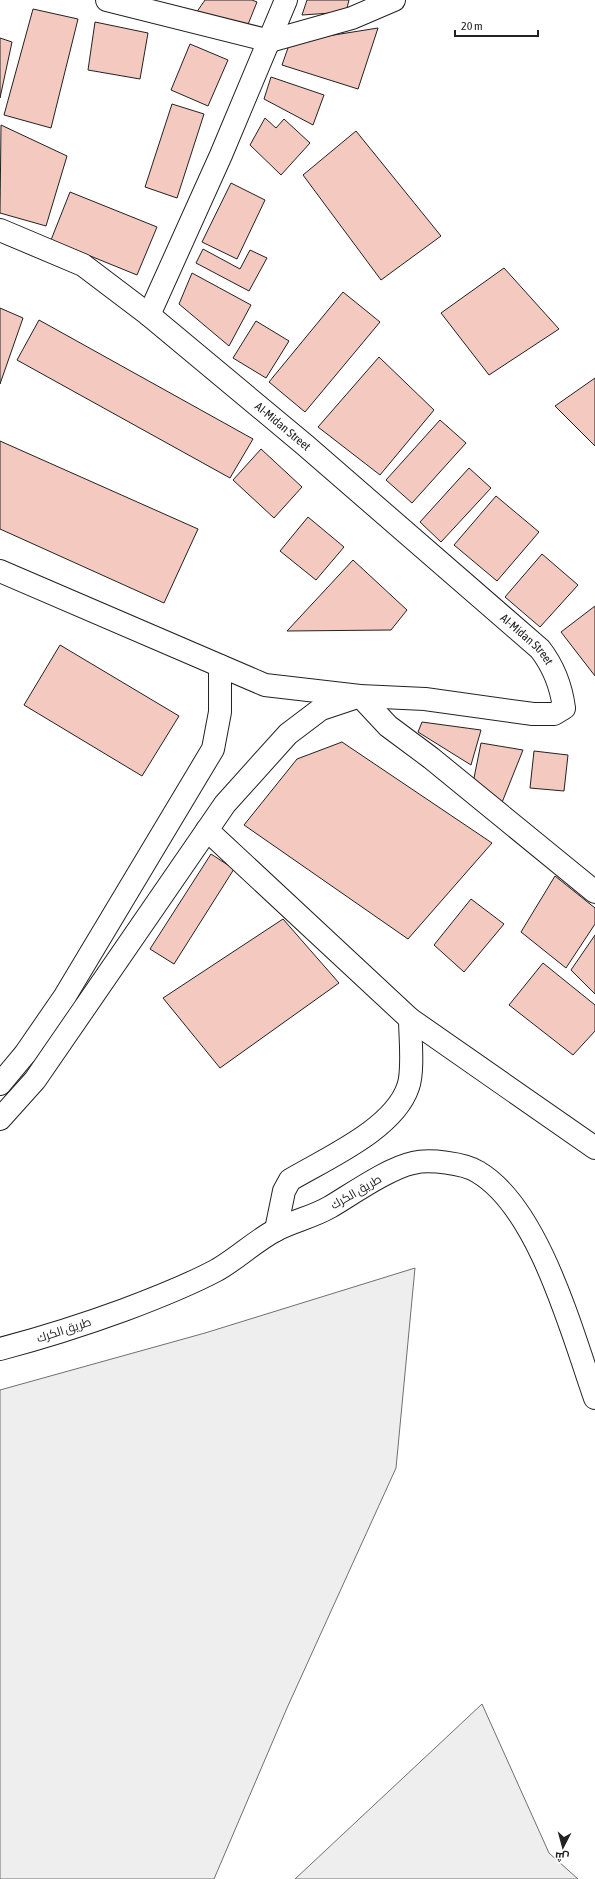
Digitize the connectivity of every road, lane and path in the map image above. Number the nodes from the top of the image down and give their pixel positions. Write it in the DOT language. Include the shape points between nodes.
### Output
graph roads {
  1 [pos="107,0"];
  2 [pos="286,0"];
  3 [pos="394,0"];
  4 [pos="270,40"];
  5 [pos="0,230"];
  6 [pos="150,315"];
  7 [pos="0,571"];
  8 [pos="220,666"];
  9 [pos="360,696"];
  10 [pos="207,830"];
  11 [pos="595,892"];
  12 [pos="410,1019"];
  13 [pos="0,1084"];
  14 [pos="1,1117"];
  15 [pos="595,1148"];
  16 [pos="276,1230"];
  17 [pos="0,1349"];
  18 [pos="595,1398"];
  1 -- 4 [label="street"];
  2 -- 4 [label="street"];
  3 -- 4 [label="street" via="352,18"];
  4 -- 6 [label="street"];
  5 -- 6 [label="street, AI-Midan Street" via="83,265"];
  6 -- 9 [label="street, AI-Midan Street" via="305,445 540,649 551,663 558,679 564,708 554,714 533,714 425,700"];
  7 -- 8 [label="street, AI-Midan Street"];
  8 -- 9 [label="street, AI-Midan Street" via="265,685"];
  8 -- 13 [label="street" via="220,712 213,749 65,996 25,1054"];
  9 -- 10 [label="street" via="322,709 288,734 225,804"];
  9 -- 11 [label="street" via="388,726"];
  10 -- 12 [label="street"];
  10 -- 14 [label="street" via="35,1080"];
  12 -- 15 [label="street"];
  12 -- 16 [label="street" via="409,1086 399,1105 377,1128 290,1180 284,1191"];
  16 -- 17 [label="street, طريق الكرك" via="218,1269 169,1293 46,1337"];
  16 -- 18 [label="street, طريق الكرك" via="319,1213 399,1167 415,1162 430,1161 476,1170 491,1181 512,1203 537,1242 560,1298"];
}
